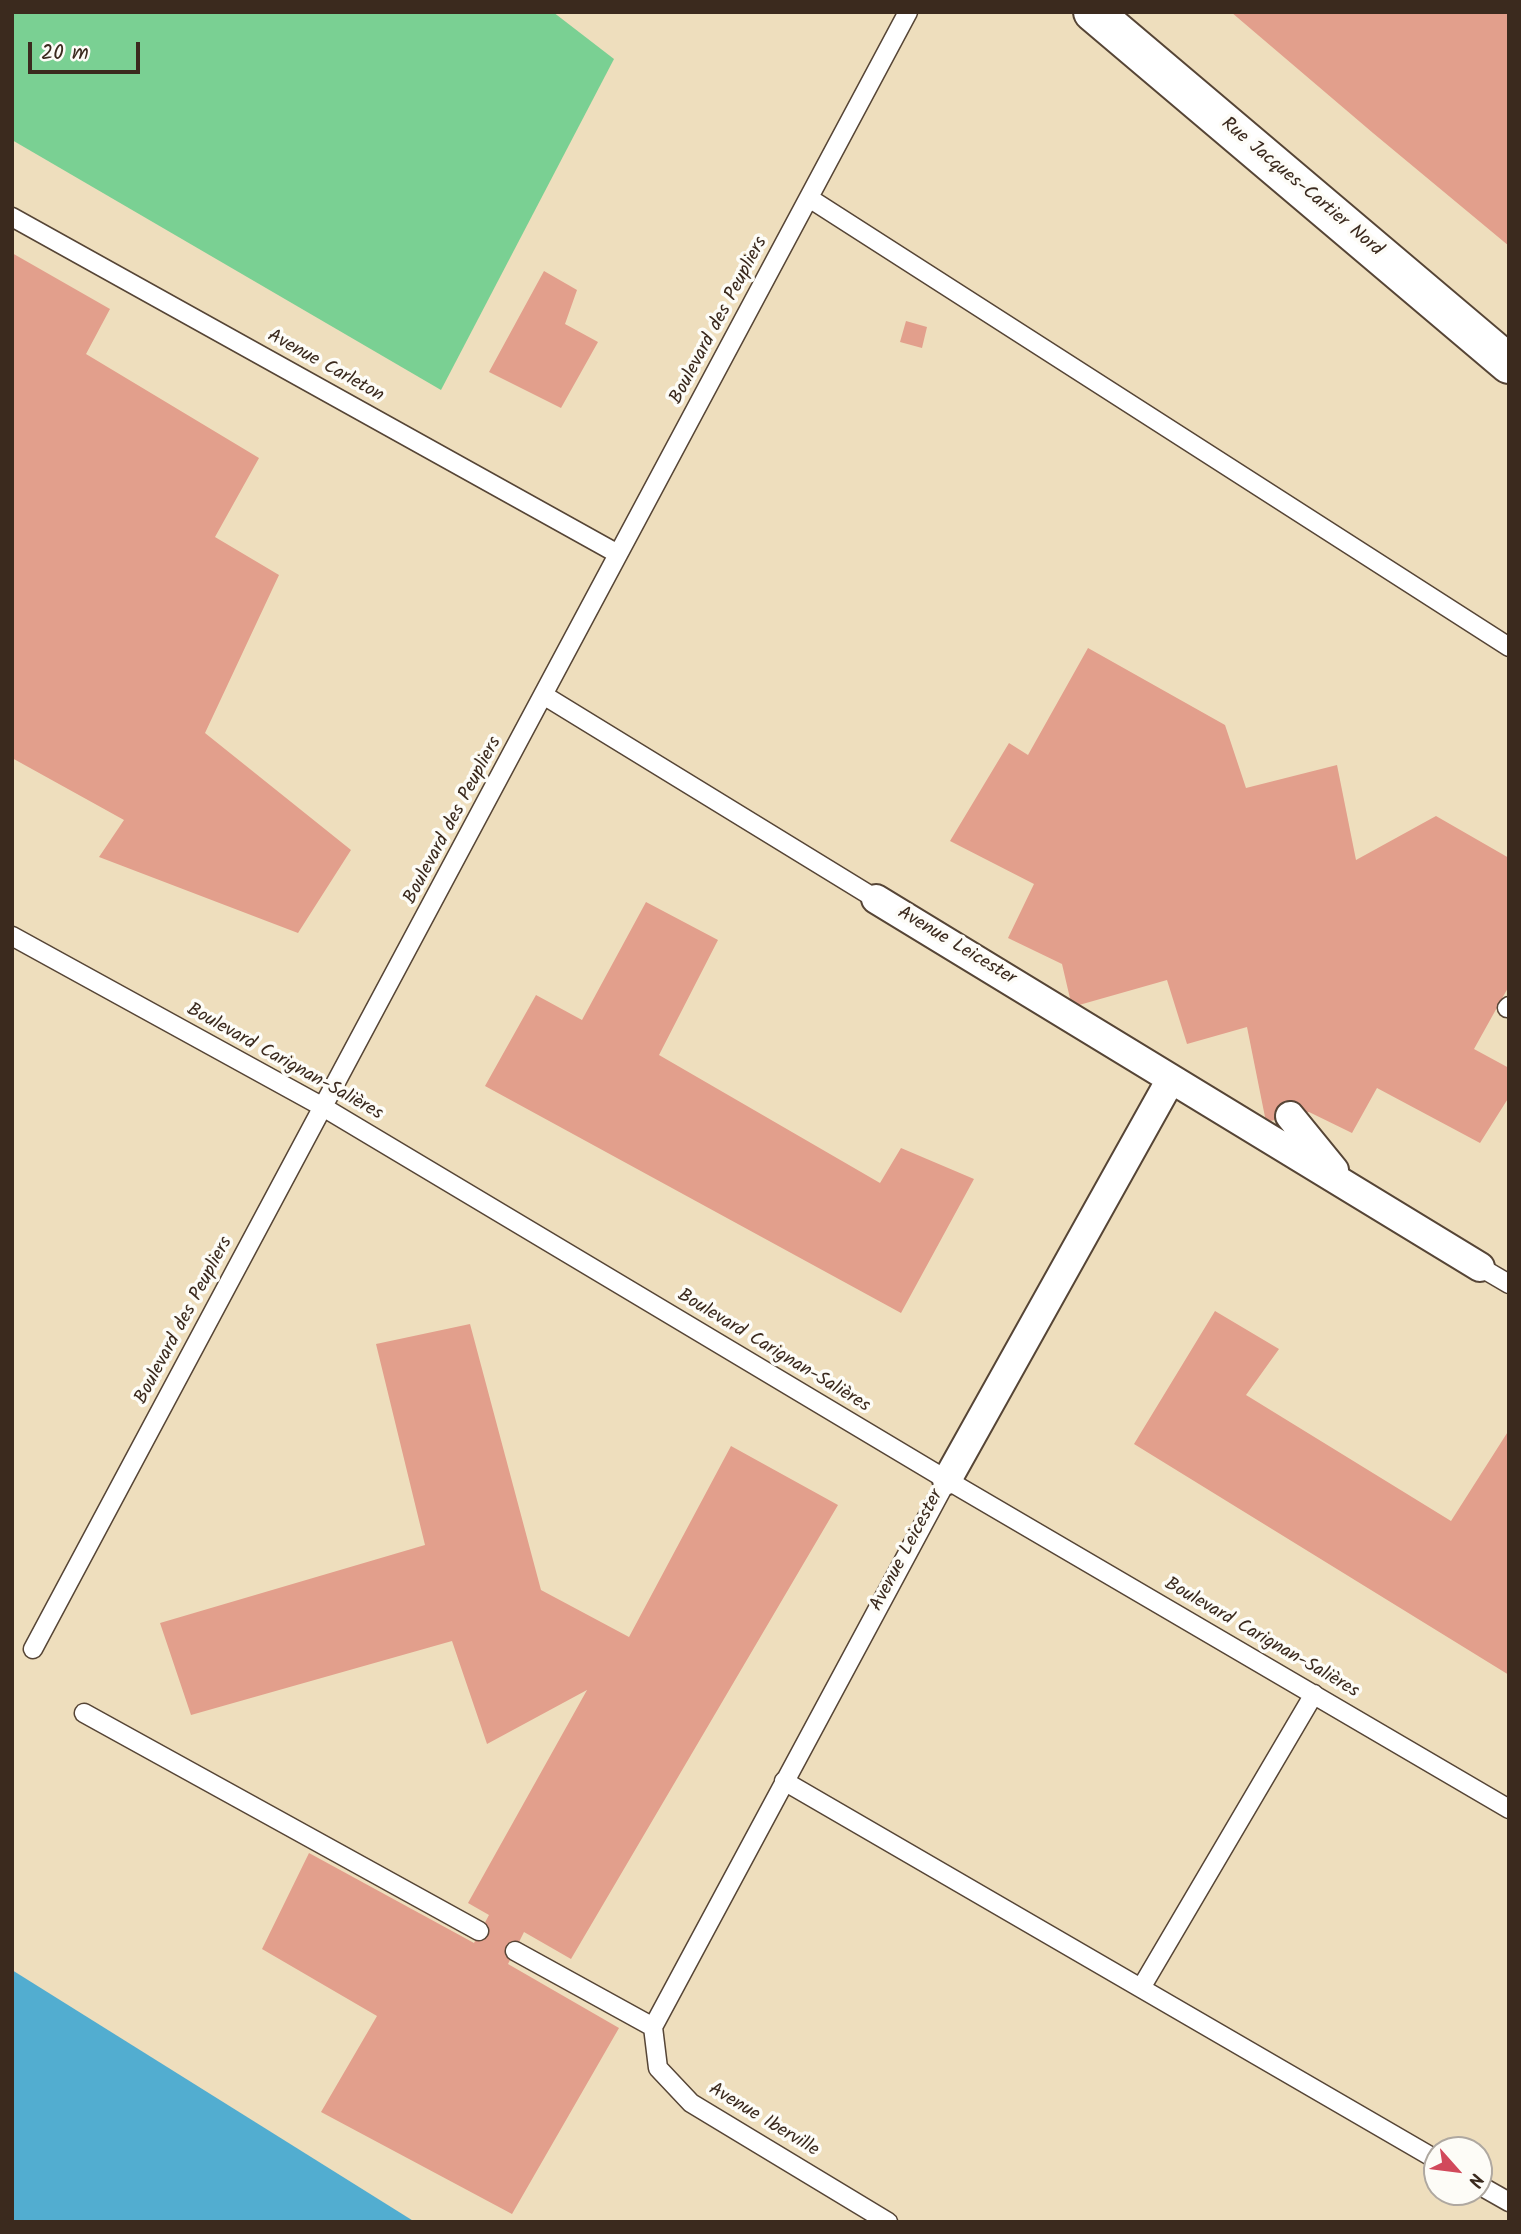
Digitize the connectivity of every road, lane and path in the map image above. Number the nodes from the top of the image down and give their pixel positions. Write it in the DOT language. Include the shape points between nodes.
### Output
graph roads {
  1 [pos="908,12"];
  2 [pos="1093,12"];
  3 [pos="809,198"];
  4 [pos="12,217"];
  5 [pos="1509,364"];
  6 [pos="618,554"];
  7 [pos="1509,647"];
  8 [pos="545,696"];
  9 [pos="876,899"];
  10 [pos="12,936"];
  11 [pos="1036,996"];
  12 [pos="1111,1042"];
  13 [pos="1171,1079"];
  14 [pos="323,1107"];
  15 [pos="1290,1116"];
  16 [pos="1347,1186"];
  17 [pos="1480,1267"];
  18 [pos="1509,1284"];
  19 [pos="947,1480"];
  20 [pos="33,1649"];
  21 [pos="1314,1694"];
  22 [pos="84,1713"];
  23 [pos="784,1781"];
  24 [pos="1509,1809"];
  25 [pos="479,1931"];
  26 [pos="515,1951"];
  27 [pos="1141,1988"];
  28 [pos="653,2027"];
  29 [pos="1423,2152"];
  30 [pos="1493,2193"];
  31 [pos="1509,2202"];
  32 [pos="888,2222"];
  1 -- 3 [label="lane, Boulevard des Peupliers"];
  2 -- 5 [label="street, Rue Jacques-Cartier Nord"];
  3 -- 6 [label="lane, Boulevard des Peupliers"];
  3 -- 7 [label="lane"];
  4 -- 6 [label="lane, Avenue Carleton"];
  6 -- 8 [label="lane, Boulevard des Peupliers"];
  8 -- 9 [label="lane"];
  8 -- 14 [label="lane, Boulevard des Peupliers"];
  9 -- 11 [label="street, Avenue Leicester"];
  10 -- 14 [label="lane, Boulevard Carignan-Salières"];
  11 -- 12 [label="street, Avenue Leicester"];
  11 -- 12 [label="street, Avenue Leicester" via="1078,1000"];
  12 -- 13 [label="street, Avenue Leicester"];
  13 -- 16 [label="street, Avenue Leicester"];
  13 -- 19 [label="street, Avenue Leicester"];
  14 -- 19 [label="lane, Boulevard Carignan-Salières"];
  14 -- 20 [label="lane, Boulevard des Peupliers"];
  15 -- 16 [label="street, Avenue Leicester"];
  16 -- 17 [label="street, Avenue Leicester"];
  17 -- 18 [label="lane"];
  19 -- 21 [label="lane, Boulevard Carignan-Salières"];
  19 -- 23 [label="lane, Avenue Leicester"];
  21 -- 24 [label="lane, Boulevard Carignan-Salières"];
  21 -- 27 [label="lane"];
  22 -- 25 [label="lane"];
  23 -- 27 [label="lane"];
  23 -- 28 [label="lane, Avenue Leicester"];
  26 -- 28 [label="lane"];
  27 -- 29 [label="lane"];
  28 -- 32 [label="lane, Avenue Iberville" via="658,2068 691,2103"];
  30 -- 31 [label="lane"];
}
